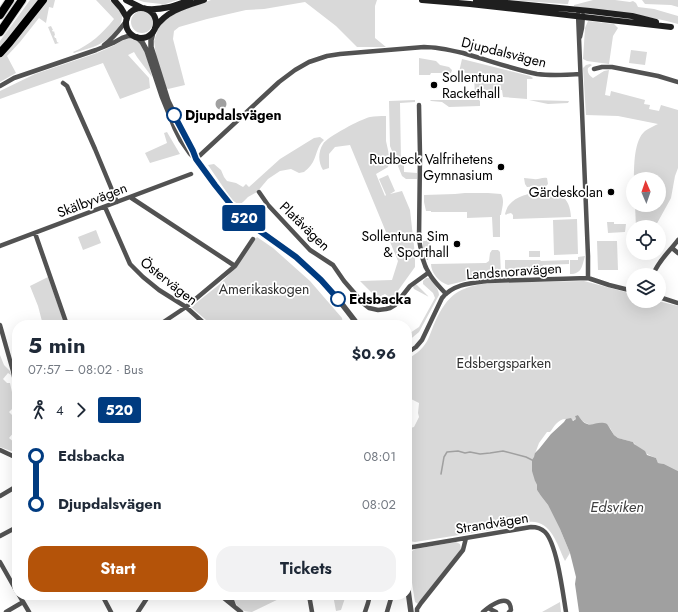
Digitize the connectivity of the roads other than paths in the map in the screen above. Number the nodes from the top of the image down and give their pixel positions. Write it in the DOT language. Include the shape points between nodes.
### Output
graph roads {
  1 [pos="10,0"];
  2 [pos="22,0"];
  3 [pos="43,0"];
  4 [pos="114,0"];
  5 [pos="126,0"];
  6 [pos="190,0"];
  7 [pos="204,0"];
  8 [pos="422,0"];
  9 [pos="476,0"];
  10 [pos="144,8"];
  11 [pos="580,13"];
  12 [pos="0,15"];
  13 [pos="127,19"];
  14 [pos="678,29"];
  15 [pos="153,31"];
  16 [pos="0,32"];
  17 [pos="136,37"];
  18 [pos="96,50"];
  19 [pos="0,53"];
  20 [pos="594,69"];
  21 [pos="580,74"];
  22 [pos="678,82"];
  23 [pos="63,83"];
  24 [pos="0,86"];
  25 [pos="419,105"];
  26 [pos="196,159"];
  27 [pos="191,174"];
  28 [pos="259,192"];
  29 [pos="130,197"];
  30 [pos="116,202"];
  31 [pos="105,207"];
  32 [pos="35,233"];
  33 [pos="253,239"];
  34 [pos="678,240"];
  35 [pos="0,246"];
  36 [pos="672,248"];
  37 [pos="678,252"];
  38 [pos="235,266"];
  39 [pos="656,268"];
  40 [pos="428,273"];
  41 [pos="588,278"];
  42 [pos="626,289"];
  43 [pos="446,294"];
  44 [pos="666,299"];
  45 [pos="678,302"];
  46 [pos="186,307"];
  47 [pos="66,320"];
  48 [pos="166,320"];
  49 [pos="200,320"];
  50 [pos="354,320"];
  51 [pos="0,325"];
  52 [pos="412,350"];
  53 [pos="12,367"];
  54 [pos="0,450"];
  55 [pos="12,455"];
  56 [pos="12,489"];
  57 [pos="0,496"];
  58 [pos="12,530"];
  59 [pos="0,536"];
  60 [pos="466,538"];
  61 [pos="412,547"];
  62 [pos="0,562"];
  63 [pos="12,583"];
  64 [pos="105,600"];
  65 [pos="146,600"];
  66 [pos="226,600"];
  67 [pos="232,600"];
  68 [pos="310,600"];
  69 [pos="369,600"];
  70 [pos="391,600"];
  71 [pos="409,600"];
  72 [pos="23,602"];
  73 [pos="234,606"];
  74 [pos="488,608"];
  75 [pos="6,612"];
  76 [pos="28,612"];
  77 [pos="111,612"];
  78 [pos="138,612"];
  79 [pos="241,612"];
  80 [pos="312,612"];
  81 [pos="365,612"];
  82 [pos="387,612"];
  83 [pos="411,612"];
  84 [pos="417,612"];
  85 [pos="483,612"];
  86 [pos="496,612"];
  87 [pos="509,612"];
  88 [pos="566,612"];
  1 -- 12 [label="highway"];
  2 -- 16 [label="highway"];
  3 -- 19 [label="highway"];
  4 -- 13 [label="main road"];
  5 -- 10 [label="main road"];
  6 -- 10 [label="main road" via="158,10"];
  7 -- 15 [label="main road" via="173,11 158,22"];
  8 -- 11 [label="main road"];
  9 -- 11 [label="main road"];
  10 -- 13 [label="main road" via="133,10"];
  10 -- 15 [label="main road" via="153,15"];
  11 -- 14 [label="main road"];
  11 -- 21 [label="street"];
  13 -- 17 [label="main road" via="126,26"];
  13 -- 18 [label="street" via="121,29"];
  15 -- 17 [label="main road" via="144,37"];
  15 -- 26 [label="street" via="151,48 168,101"];
  17 -- 18 [label="street" via="126,36"];
  17 -- 26 [label="street" via="147,51 175,128 190,154"];
  18 -- 24 [label="street" via="14,78"];
  20 -- 22 [label="street" via="612,67"];
  21 -- 26 [label="street, Djupdalsvägen" via="538,74 433,47 327,56 308,62 287,76"];
  21 -- 41 [label="street"];
  23 -- 30 [label="street" via="67,86 95,148"];
  25 -- 40 [label="street" via="419,238"];
  26 -- 50 [label="street" via="231,205 250,224 296,257 321,280"];
  27 -- 29 [label="street, Skälbyvägen"];
  28 -- 40 [label="street, Platåvägen" via="310,250 333,265 369,308 390,308 410,286"];
  29 -- 30 [label="street, Skälbyvägen"];
  29 -- 38 [label="street"];
  30 -- 31 [label="street, Skälbyvägen"];
  31 -- 32 [label="street, Skälbyvägen"];
  31 -- 46 [label="street, Östervägen" via="130,264 159,290"];
  32 -- 35 [label="street, Skälbyvägen"];
  32 -- 47 [label="street"];
  33 -- 38 [label="street"];
  34 -- 36 [label="street"];
  36 -- 37 [label="street"];
  36 -- 39 [label="street"];
  38 -- 46 [label="street"];
  40 -- 43 [label="street"];
  41 -- 42 [label="street, Landsnoravägen"];
  41 -- 43 [label="street, Landsnoravägen" via="487,281 459,286"];
  43 -- 52 [label="street" via="438,305 422,340"];
  44 -- 45 [label="street"];
  46 -- 48 [label="street"];
  46 -- 49 [label="street, Östervägen"];
  51 -- 53 [label="street"];
  54 -- 55 [label="street"];
  56 -- 57 [label="street"];
  58 -- 59 [label="street"];
  60 -- 61 [label="street, Strandvägen"];
  60 -- 84 [label="street" via="463,550 421,603"];
  60 -- 88 [label="street, Strandvägen" via="531,527 545,532 554,552"];
  62 -- 63 [label="street"];
  64 -- 77 [label="street"];
  65 -- 78 [label="street"];
  66 -- 73 [label="street"];
  67 -- 73 [label="street"];
  68 -- 80 [label="street"];
  69 -- 81 [label="street"];
  70 -- 82 [label="street"];
  71 -- 83 [label="street"];
  72 -- 75 [label="street"];
  72 -- 76 [label="street"];
  73 -- 79 [label="street"];
  74 -- 85 [label="street"];
  74 -- 86 [label="street"];
  74 -- 87 [label="street" via="504,601 510,604"];
}
